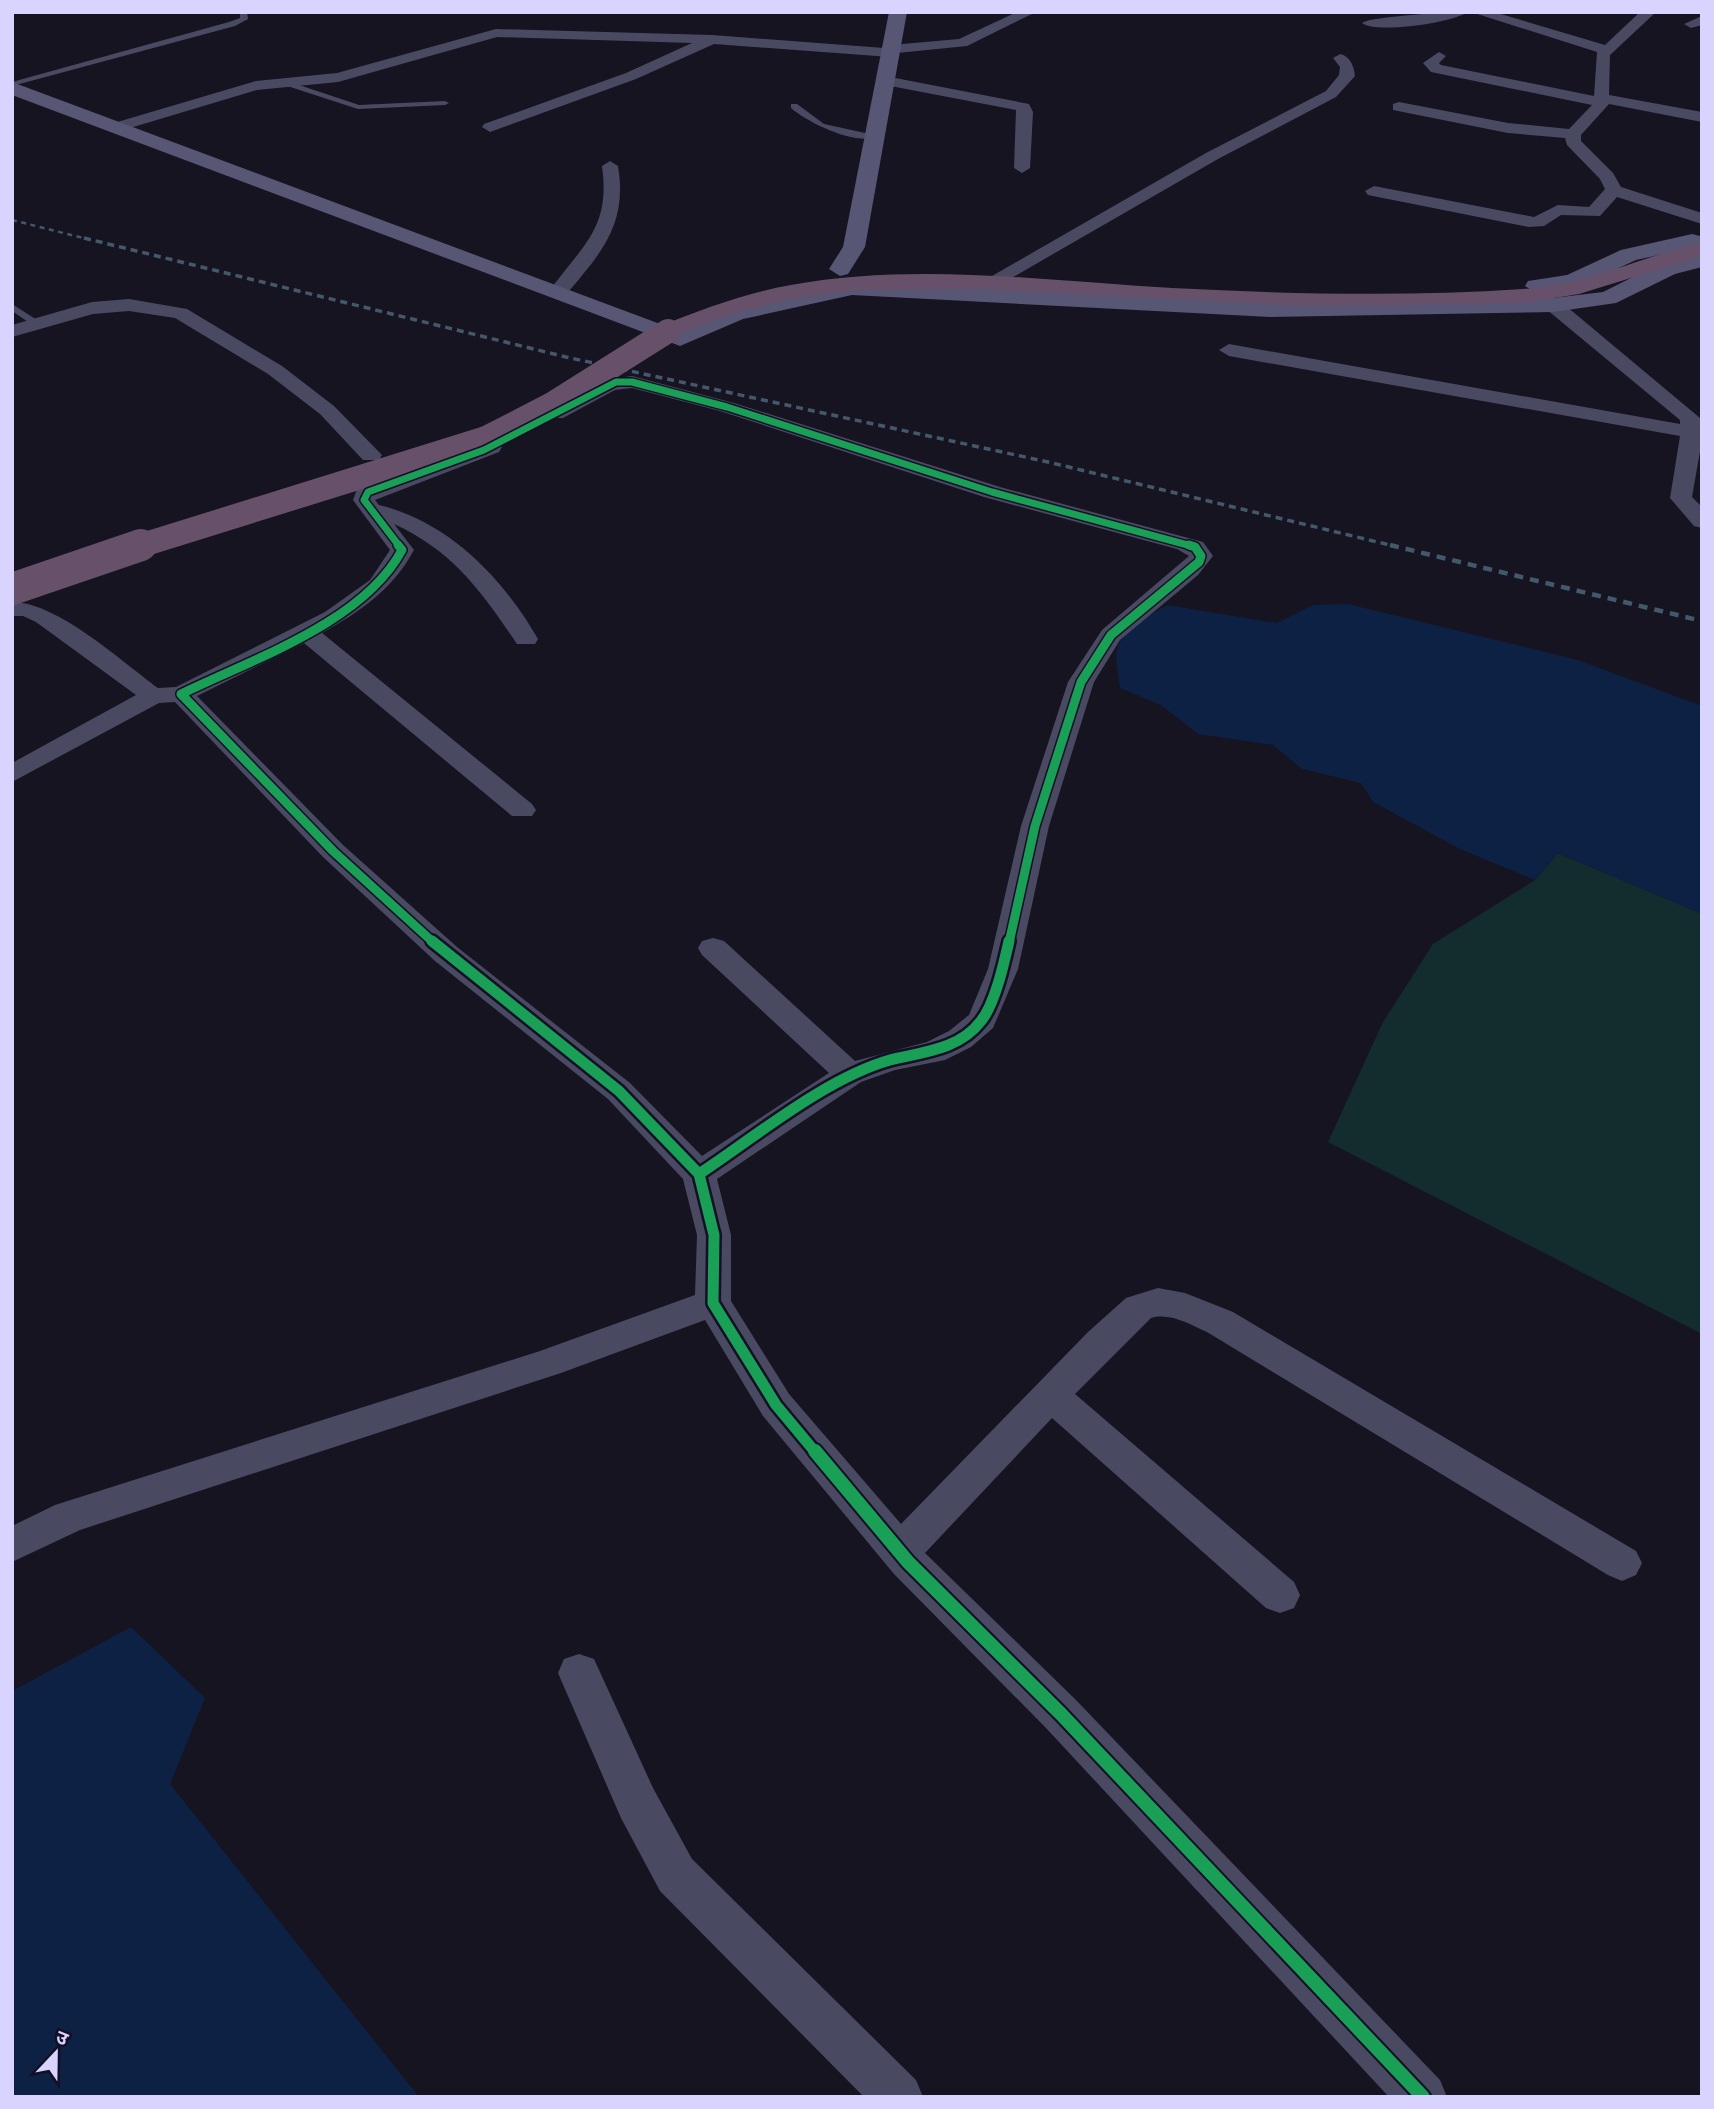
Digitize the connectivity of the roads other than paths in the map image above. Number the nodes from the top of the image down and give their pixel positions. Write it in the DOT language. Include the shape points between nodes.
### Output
graph roads {
  1 [pos="243,12"];
  2 [pos="898,12"];
  3 [pos="1029,12"];
  4 [pos="1460,12"];
  5 [pos="1478,12"];
  6 [pos="1648,12"];
  7 [pos="1370,23"];
  8 [pos="712,39"];
  9 [pos="1607,50"];
  10 [pos="890,51"];
  11 [pos="1439,56"];
  12 [pos="1340,58"];
  13 [pos="885,81"];
  14 [pos="284,82"];
  15 [pos="12,85"];
  16 [pos="1601,100"];
  17 [pos="445,103"];
  18 [pos="794,106"];
  19 [pos="1399,107"];
  20 [pos="1702,117"];
  21 [pos="120,126"];
  22 [pos="490,127"];
  23 [pos="1573,134"];
  24 [pos="875,136"];
  25 [pos="610,166"];
  26 [pos="1022,168"];
  27 [pos="1614,190"];
  28 [pos="1374,191"];
  29 [pos="1702,219"];
  30 [pos="1702,240"];
  31 [pos="854,247"];
  32 [pos="1702,249"];
  33 [pos="1702,260"];
  34 [pos="840,270"];
  35 [pos="872,270"];
  36 [pos="1001,276"];
  37 [pos="558,293"];
  38 [pos="1553,306"];
  39 [pos="12,307"];
  40 [pos="37,324"];
  41 [pos="640,325"];
  42 [pos="12,331"];
  43 [pos="1229,350"];
  44 [pos="1696,434"];
  45 [pos="371,455"];
  46 [pos="370,509"];
  47 [pos="1702,521"];
  48 [pos="12,589"];
  49 [pos="12,609"];
  50 [pos="304,631"];
  51 [pos="526,639"];
  52 [pos="167,695"];
  53 [pos="12,774"];
  54 [pos="522,810"];
  55 [pos="713,948"];
  56 [pos="850,1074"];
  57 [pos="699,1174"];
  58 [pos="713,1303"];
  59 [pos="1051,1395"];
  60 [pos="12,1545"];
  61 [pos="900,1552"];
  62 [pos="1622,1563"];
  63 [pos="1280,1595"];
  64 [pos="579,1673"];
  65 [pos="899,2097"];
  66 [pos="1423,2097"];
  1 -- 15 [label="lane" via="244,19 232,24"];
  2 -- 10 [label="main road"];
  3 -- 10 [label="street" via="962,43"];
  4 -- 7 [label="street" via="1409,22"];
  5 -- 9 [label="street"];
  6 -- 9 [label="street"];
  8 -- 10 [label="street"];
  8 -- 14 [label="street" via="496,33 338,77"];
  8 -- 22 [label="street" via="631,76"];
  9 -- 16 [label="street" via="1600,65"];
  10 -- 13 [label="main road"];
  11 -- 16 [label="street" via="1430,63 1436,69"];
  12 -- 36 [label="street" via="1347,76 1331,94"];
  13 -- 24 [label="main road"];
  13 -- 26 [label="street" via="1023,107"];
  14 -- 17 [label="lane" via="358,107"];
  14 -- 21 [label="street"];
  15 -- 21 [label="main road"];
  16 -- 20 [label="street"];
  16 -- 23 [label="street"];
  18 -- 24 [label="lane" via="822,127"];
  19 -- 23 [label="street" via="1508,128"];
  21 -- 37 [label="main road"];
  23 -- 27 [label="street" via="1576,149 1607,177"];
  24 -- 31 [label="main road"];
  25 -- 37 [label="street" via="611,215 602,239"];
  27 -- 28 [label="street" via="1594,212 1558,210 1538,222"];
  27 -- 29 [label="street"];
  30 -- 36 [label="main road" via="1629,254 1572,281 1515,288 1265,290"];
  31 -- 34 [label="main road"];
  31 -- 35 [label="main road"];
  32 -- 48 [label="highway, bridge" via="1654,261 1577,290 1522,296 1266,298 890,280 783,291 725,306 668,331 552,404 461,448 230,516"];
  33 -- 38 [label="main road" via="1667,269 1608,298"];
  34 -- 35 [label="main road"];
  34 -- 41 [label="main road" via="708,299"];
  35 -- 36 [label="main road"];
  37 -- 41 [label="main road"];
  38 -- 41 [label="main road" via="1270,310 852,288 736,314 680,338"];
  38 -- 44 [label="street" via="1676,404 1690,418"];
  39 -- 40 [label="lane"];
  40 -- 42 [label="street"];
  40 -- 45 [label="street" via="92,308 129,305 180,313 275,370 327,410"];
  43 -- 44 [label="street"];
  44 -- 47 [label="street" via="1681,498"];
  46 -- 50 [label="street" via="402,550 391,571 340,613"];
  46 -- 51 [label="street" via="391,512 463,562 514,614"];
  46 -- 56 [label="street" via="364,500 370,491 485,450 610,384 626,382 727,407 992,492 1195,547 1199,562 1111,635 1081,682 1035,826 1003,969 982,1021 934,1052"];
  49 -- 52 [label="street" via="46,617"];
  50 -- 52 [label="street"];
  50 -- 54 [label="street"];
  52 -- 53 [label="street"];
  52 -- 57 [label="street" via="446,954 619,1091"];
  55 -- 56 [label="street"];
  56 -- 57 [label="street"];
  57 -- 58 [label="street" via="714,1235"];
  58 -- 60 [label="street" via="548,1363 69,1517"];
  58 -- 61 [label="street" via="776,1405"];
  59 -- 61 [label="street"];
  59 -- 62 [label="street" via="1139,1308 1158,1301 1185,1307 1220,1322"];
  59 -- 63 [label="street"];
  61 -- 66 [label="street" via="1061,1714"];
  64 -- 65 [label="street" via="637,1803 676,1875"];
}
